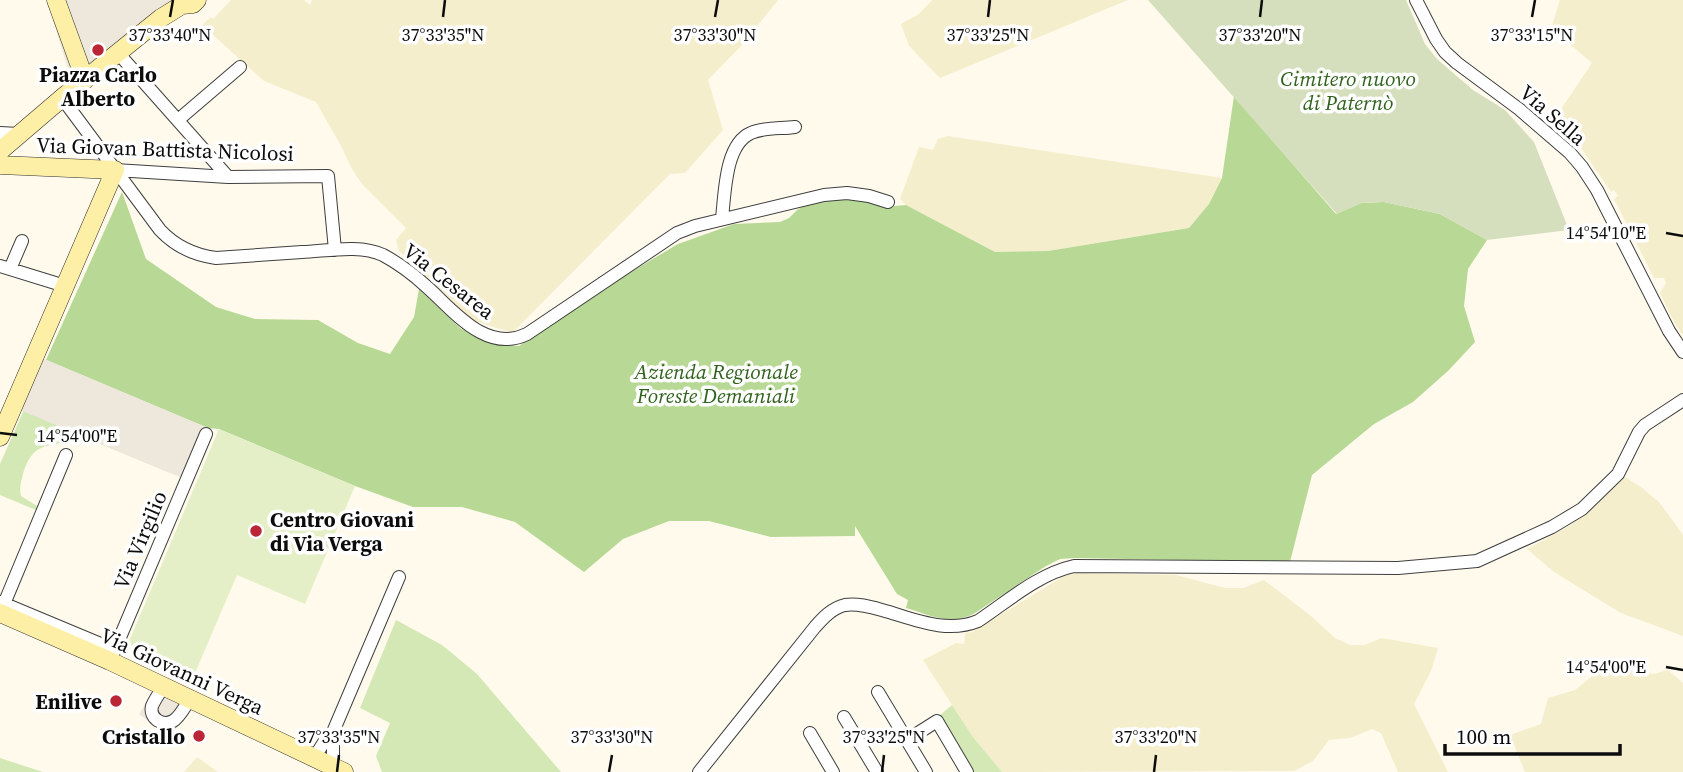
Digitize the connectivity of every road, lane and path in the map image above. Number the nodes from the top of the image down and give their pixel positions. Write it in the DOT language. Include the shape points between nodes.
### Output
graph roads {
  1 [pos="56,0"];
  2 [pos="1416,0"];
  3 [pos="183,2"];
  4 [pos="161,9"];
  5 [pos="121,56"];
  6 [pos="240,68"];
  7 [pos="74,89"];
  8 [pos="178,120"];
  9 [pos="795,127"];
  10 [pos="0,133"];
  11 [pos="19,134"];
  12 [pos="0,151"];
  13 [pos="0,164"];
  14 [pos="115,170"];
  15 [pos="228,177"];
  16 [pos="888,202"];
  17 [pos="722,218"];
  18 [pos="22,241"];
  19 [pos="335,250"];
  20 [pos="5,268"];
  21 [pos="65,286"];
  22 [pos="1683,352"];
  23 [pos="1683,400"];
  24 [pos="205,434"];
  25 [pos="0,437"];
  26 [pos="66,455"];
  27 [pos="399,577"];
  28 [pos="1,606"];
  29 [pos="113,656"];
  30 [pos="164,686"];
  31 [pos="878,692"];
  32 [pos="190,699"];
  33 [pos="844,717"];
  34 [pos="334,732"];
  35 [pos="810,733"];
  36 [pos="907,740"];
  37 [pos="314,758"];
  38 [pos="338,769"];
  39 [pos="699,772"];
  40 [pos="833,772"];
  41 [pos="877,772"];
  42 [pos="926,772"];
  43 [pos="967,772"];
  1 -- 7 [label="street"];
  2 -- 22 [label="street, Via Sella" via="1445,52 1582,167"];
  3 -- 4 [label="street"];
  4 -- 5 [label="street"];
  5 -- 7 [label="street"];
  5 -- 8 [label="street"];
  6 -- 8 [label="street"];
  7 -- 11 [label="street"];
  7 -- 14 [label="street, Via Cesarea"];
  8 -- 15 [label="street"];
  9 -- 17 [label="street" via="752,132 737,144"];
  10 -- 11 [label="street"];
  11 -- 12 [label="street"];
  13 -- 14 [label="street, Via Giovan Battista Nicolosi"];
  14 -- 15 [label="street, Via Giovan Battista Nicolosi"];
  14 -- 19 [label="street, Via Cesarea" via="167,237 198,255 216,258"];
  14 -- 21 [label="street"];
  15 -- 19 [label="street, Via Giovan Battista Nicolosi" via="328,176"];
  16 -- 17 [label="street, Via Cesarea" via="847,193 824,195"];
  17 -- 19 [label="street, Via Cesarea" via="677,233 540,326 512,339 491,337 469,326 425,285 382,254"];
  18 -- 20 [label="street"];
  20 -- 21 [label="street"];
  21 -- 25 [label="street"];
  23 -- 39 [label="street" via="1645,425 1618,474 1582,509 1477,561 1398,568 1074,566 1045,576 978,621 953,627 869,607 834,609"];
  24 -- 29 [label="street, Via Virgilio"];
  26 -- 28 [label="street"];
  27 -- 34 [label="street"];
  28 -- 29 [label="street, Via Giovanni Verga"];
  29 -- 30 [label="street, Via Giovanni Verga"];
  30 -- 32 [label="street, Via Giovanni Verga"];
  30 -- 32 [label="street" via="152,707 159,722 176,720"];
  31 -- 36 [label="street"];
  32 -- 37 [label="street, Via Giovanni Verga"];
  33 -- 41 [label="street"];
  34 -- 37 [label="street"];
  34 -- 38 [label="street"];
  35 -- 40 [label="street"];
  36 -- 42 [label="street"];
  36 -- 43 [label="street" via="937,722"];
  37 -- 38 [label="street, Via Giovanni Verga"];
}
